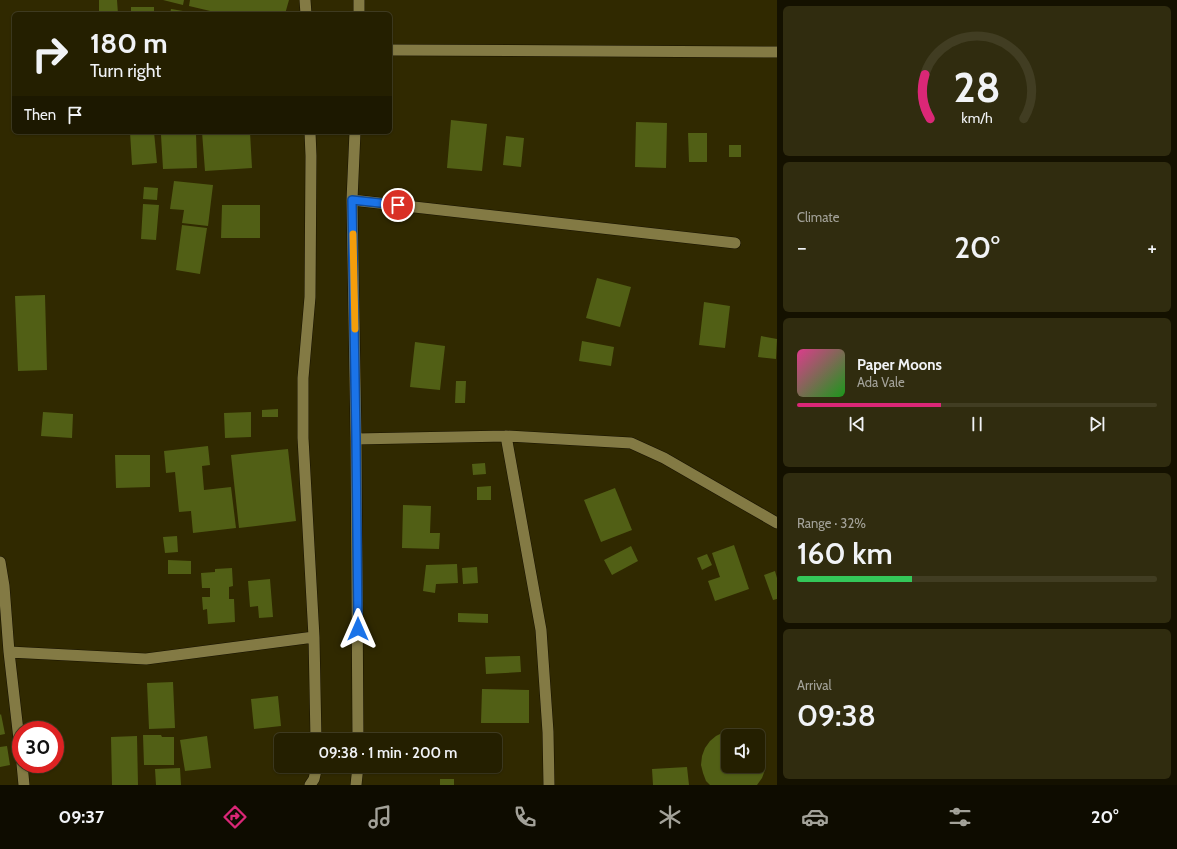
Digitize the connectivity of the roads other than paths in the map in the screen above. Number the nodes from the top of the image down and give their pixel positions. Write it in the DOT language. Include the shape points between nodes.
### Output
graph roads {
  1 [pos="305,0"];
  2 [pos="359,0"];
  3 [pos="306,12"];
  4 [pos="359,12"];
  5 [pos="392,50"];
  6 [pos="777,52"];
  7 [pos="310,134"];
  8 [pos="355,134"];
  9 [pos="352,200"];
  10 [pos="735,243"];
  11 [pos="506,436"];
  12 [pos="356,439"];
  13 [pos="777,523"];
  14 [pos="0,562"];
  15 [pos="314,637"];
  16 [pos="9,652"];
  17 [pos="17,721"];
  18 [pos="316,733"];
  19 [pos="358,733"];
  20 [pos="23,773"];
  21 [pos="315,773"];
  22 [pos="357,773"];
  23 [pos="24,785"];
  24 [pos="310,785"];
  25 [pos="356,785"];
  26 [pos="549,785"];
  1 -- 3 [label="street"];
  2 -- 4 [label="street"];
  5 -- 6 [label="street"];
  7 -- 15 [label="street" via="310,297 303,378 303,438"];
  8 -- 9 [label="street"];
  9 -- 10 [label="street"];
  9 -- 12 [label="street"];
  11 -- 12 [label="street"];
  11 -- 13 [label="street" via="631,443 664,458"];
  11 -- 26 [label="street" via="541,630"];
  12 -- 19 [label="street"];
  14 -- 16 [label="street"];
  15 -- 16 [label="street" via="146,659"];
  15 -- 18 [label="street"];
  16 -- 17 [label="street"];
  20 -- 23 [label="street"];
  21 -- 24 [label="street"];
  22 -- 25 [label="street"];
}
